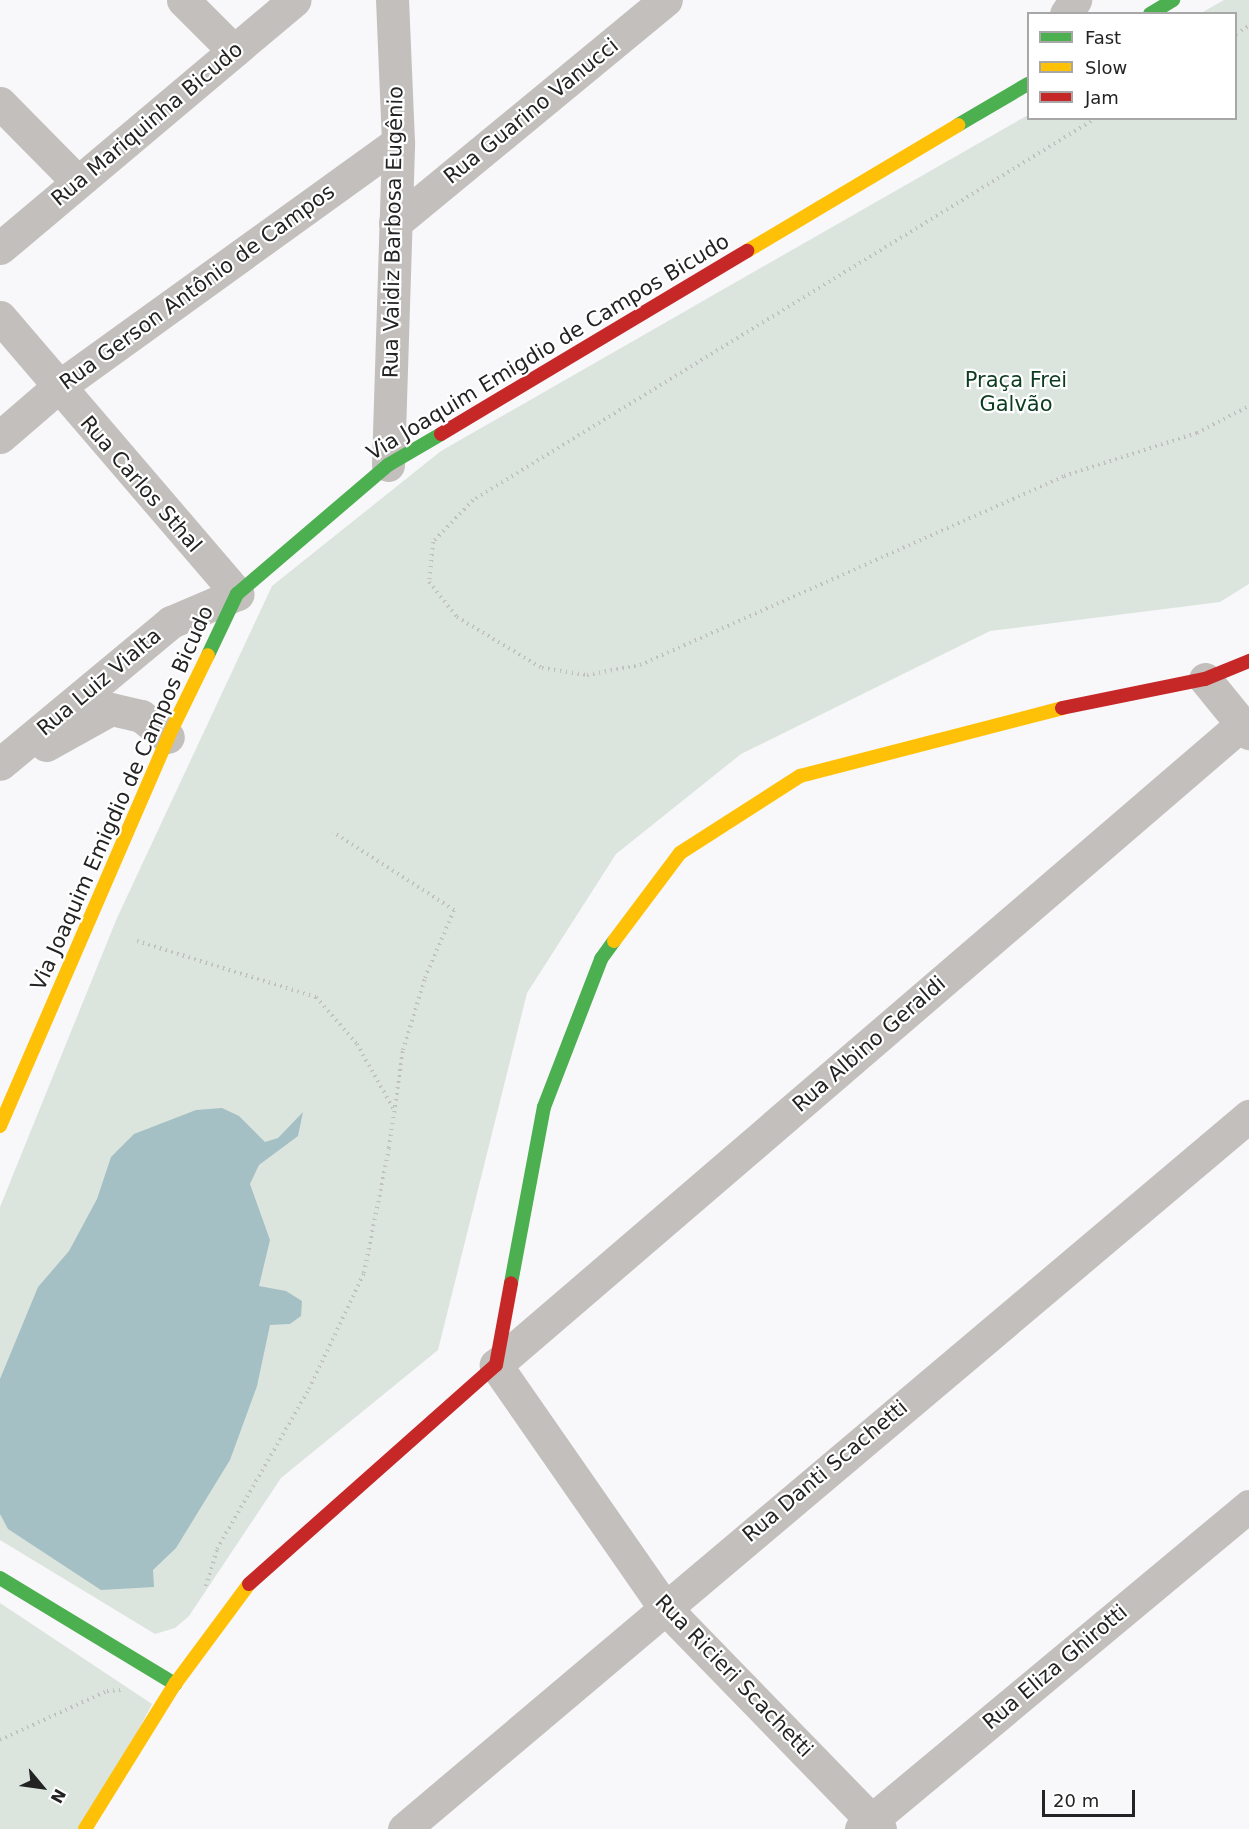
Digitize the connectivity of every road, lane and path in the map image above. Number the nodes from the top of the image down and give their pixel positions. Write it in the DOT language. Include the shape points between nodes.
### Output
graph roads {
  1 [pos="183,0"];
  2 [pos="294,0"];
  3 [pos="666,0"];
  4 [pos="1173,0"];
  5 [pos="384,3"];
  6 [pos="1152,12"];
  7 [pos="234,51"];
  8 [pos="1026,82"];
  9 [pos="0,103"];
  10 [pos="1093,120"];
  11 [pos="398,142"];
  12 [pos="78,182"];
  13 [pos="395,223"];
  14 [pos="0,248"];
  15 [pos="0,317"];
  16 [pos="57,388"];
  17 [pos="1249,406"];
  18 [pos="0,437"];
  19 [pos="388,465"];
  20 [pos="237,594"];
  21 [pos="1249,661"];
  22 [pos="1204,679"];
  23 [pos="1245,728"];
  24 [pos="168,737"];
  25 [pos="0,764"];
  26 [pos="0,770"];
  27 [pos="333,832"];
  28 [pos="137,941"];
  29 [pos="9,1090"];
  30 [pos="394,1111"];
  31 [pos="1249,1116"];
  32 [pos="0,1126"];
  33 [pos="496,1365"];
  34 [pos="1249,1506"];
  35 [pos="0,1578"];
  36 [pos="203,1594"];
  37 [pos="664,1606"];
  38 [pos="175,1684"];
  39 [pos="0,1740"];
  40 [pos="871,1826"];
  41 [pos="85,1829"];
  42 [pos="404,1829"];
  1 -- 7 [label="street"];
  2 -- 7 [label="street, Rua Mariquinha Bicudo"];
  3 -- 13 [label="street, Rua Guarino Vanucci"];
  4 -- 6 [label="street"];
  5 -- 11 [label="street, Rua Vaidiz Barbosa Eugênio"];
  7 -- 12 [label="street, Rua Mariquinha Bicudo"];
  8 -- 19 [label="street, Via Joaquim Emigdio de Campos Bicudo"];
  9 -- 12 [label="street"];
  10 -- 17 [label="path" via="472,500 433,542 429,582 457,617 542,668 587,675 640,665 1064,476 1197,433"];
  11 -- 13 [label="street, Rua Vaidiz Barbosa Eugênio"];
  11 -- 16 [label="street, Rua Gerson Antônio de Campos"];
  12 -- 14 [label="street, Rua Mariquinha Bicudo"];
  13 -- 19 [label="street, Rua Vaidiz Barbosa Eugênio"];
  15 -- 16 [label="street, Rua Carlos Sthal"];
  16 -- 18 [label="street, Rua Gerson Antônio de Campos"];
  16 -- 20 [label="street, Rua Carlos Sthal"];
  19 -- 20 [label="street, Via Joaquim Emigdio de Campos Bicudo"];
  20 -- 24 [label="street, Via Joaquim Emigdio de Campos Bicudo"];
  20 -- 25 [label="street, Rua Luiz Vialta" via="171,622"];
  21 -- 22 [label="street"];
  22 -- 23 [label="street"];
  22 -- 33 [label="street" via="1077,704 800,776 680,853 601,959 544,1107"];
  23 -- 33 [label="street, Rua Albino Geraldi"];
  24 -- 26 [label="street, Rua Luiz Vialta" via="141,716 111,709"];
  24 -- 29 [label="street, Via Joaquim Emigdio de Campos Bicudo"];
  27 -- 30 [label="path" via="454,910 425,978 403,1050"];
  28 -- 30 [label="path" via="316,997 357,1044"];
  29 -- 32 [label="street, Via Joaquim Emigdio de Campos Bicudo"];
  30 -- 36 [label="path" via="364,1273 309,1389 217,1549"];
  31 -- 37 [label="street, Rua Danti Scachetti"];
  33 -- 37 [label="street, Rua Ricieri Scachetti"];
  33 -- 38 [label="street" via="255,1576"];
  34 -- 40 [label="street, Rua Eliza Ghirotti"];
  35 -- 38 [label="street"];
  37 -- 40 [label="street, Rua Ricieri Scachetti"];
  37 -- 42 [label="street, Rua Danti Scachetti"];
  38 -- 39 [label="path" via="107,1691"];
  38 -- 41 [label="street"];
}
